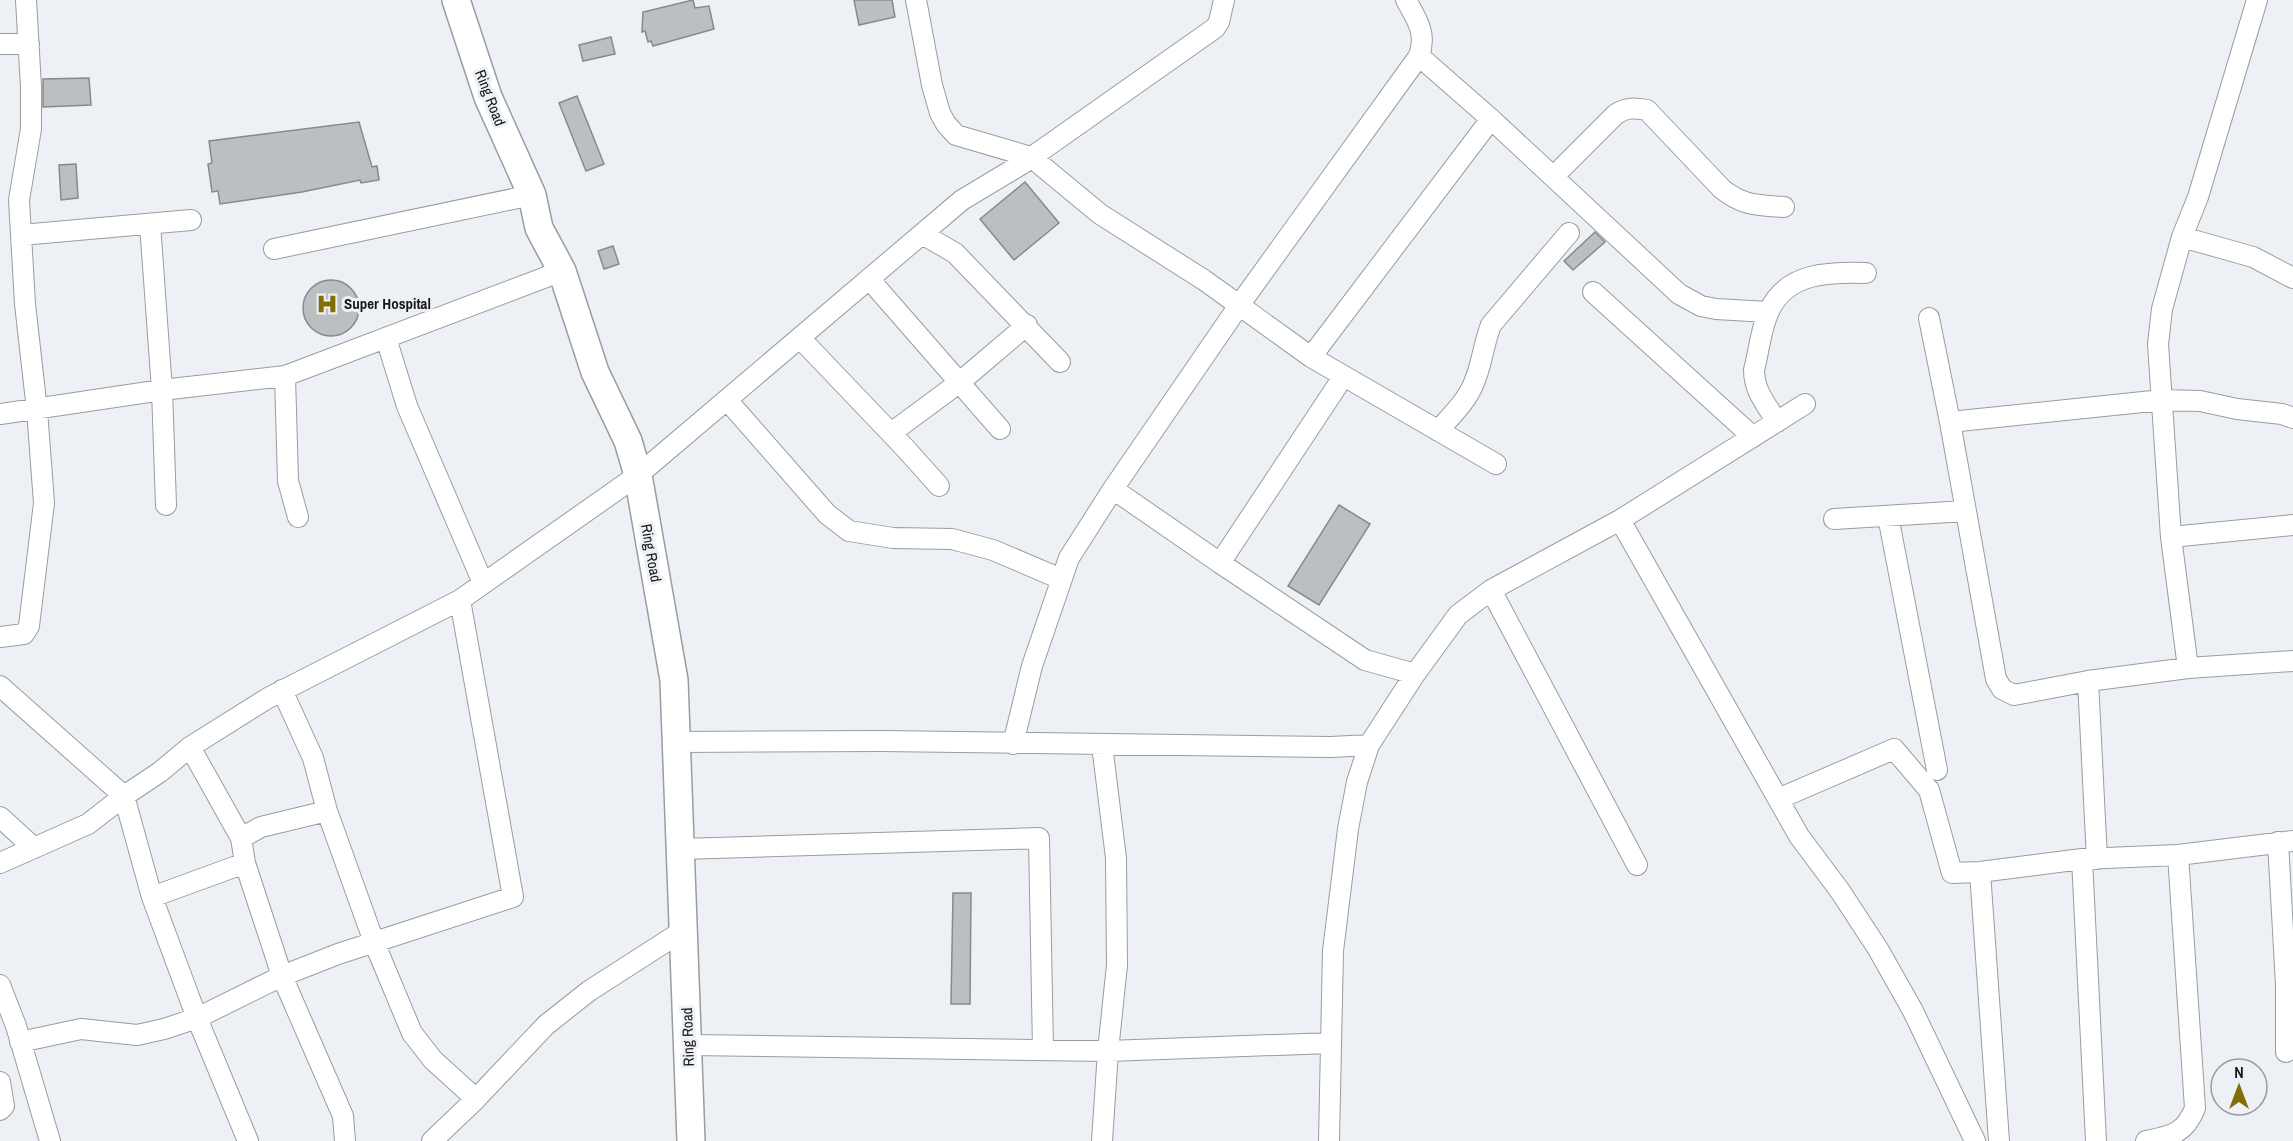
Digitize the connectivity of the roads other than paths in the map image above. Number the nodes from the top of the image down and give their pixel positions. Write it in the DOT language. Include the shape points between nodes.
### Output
graph roads {
  1 [pos="26,0"];
  2 [pos="456,0"];
  3 [pos="916,0"];
  4 [pos="1224,0"];
  5 [pos="1406,0"];
  6 [pos="2257,0"];
  7 [pos="0,44"];
  8 [pos="29,44"];
  9 [pos="1419,56"];
  10 [pos="1491,119"];
  11 [pos="1031,157"];
  12 [pos="1554,177"];
  13 [pos="532,195"];
  14 [pos="1784,207"];
  15 [pos="191,220"];
  16 [pos="150,224"];
  17 [pos="1569,233"];
  18 [pos="922,234"];
  19 [pos="21,235"];
  20 [pos="2182,237"];
  21 [pos="274,249"];
  22 [pos="562,271"];
  23 [pos="1866,273"];
  24 [pos="2293,278"];
  25 [pos="870,280"];
  26 [pos="1593,292"];
  27 [pos="1240,304"];
  28 [pos="1768,312"];
  29 [pos="1929,318"];
  30 [pos="1027,325"];
  31 [pos="386,338"];
  32 [pos="800,338"];
  33 [pos="1311,357"];
  34 [pos="1060,362"];
  35 [pos="285,376"];
  36 [pos="1343,377"];
  37 [pos="960,382"];
  38 [pos="162,390"];
  39 [pos="2162,399"];
  40 [pos="727,400"];
  41 [pos="1805,404"];
  42 [pos="37,410"];
  43 [pos="0,414"];
  44 [pos="2293,418"];
  45 [pos="1777,422"];
  46 [pos="1950,422"];
  47 [pos="1000,429"];
  48 [pos="1438,432"];
  49 [pos="891,433"];
  50 [pos="1753,437"];
  51 [pos="1496,464"];
  52 [pos="638,475"];
  53 [pos="939,486"];
  54 [pos="1113,489"];
  55 [pos="166,505"];
  56 [pos="1966,511"];
  57 [pos="1888,516"];
  58 [pos="298,517"];
  59 [pos="1834,519"];
  60 [pos="1620,520"];
  61 [pos="2293,525"];
  62 [pos="2171,537"];
  63 [pos="1220,563"];
  64 [pos="1061,579"];
  65 [pos="483,583"];
  66 [pos="1491,590"];
  67 [pos="460,600"];
  68 [pos="0,638"];
  69 [pos="2293,661"];
  70 [pos="2188,668"];
  71 [pos="1415,674"];
  72 [pos="2088,681"];
  73 [pos="0,686"];
  74 [pos="282,690"];
  75 [pos="676,742"];
  76 [pos="1013,744"];
  77 [pos="1102,745"];
  78 [pos="1369,745"];
  79 [pos="190,747"];
  80 [pos="1937,770"];
  81 [pos="124,796"];
  82 [pos="1778,799"];
  83 [pos="327,811"];
  84 [pos="0,817"];
  85 [pos="241,838"];
  86 [pos="2285,842"];
  87 [pos="34,848"];
  88 [pos="681,849"];
  89 [pos="2178,855"];
  90 [pos="2090,859"];
  91 [pos="0,863"];
  92 [pos="245,864"];
  93 [pos="1637,865"];
  94 [pos="1980,872"];
  95 [pos="152,897"];
  96 [pos="684,930"];
  97 [pos="374,942"];
  98 [pos="282,976"];
  99 [pos="0,985"];
  100 [pos="2289,985"];
  101 [pos="197,1018"];
  102 [pos="20,1042"];
  103 [pos="1331,1043"];
  104 [pos="688,1045"];
  105 [pos="1043,1050"];
  106 [pos="1108,1051"];
  107 [pos="2286,1052"];
  108 [pos="0,1082"];
  109 [pos="476,1099"];
  110 [pos="0,1110"];
  111 [pos="50,1141"];
  112 [pos="248,1141"];
  113 [pos="345,1141"];
  114 [pos="432,1141"];
  115 [pos="691,1141"];
  116 [pos="1102,1141"];
  117 [pos="1329,1141"];
  118 [pos="1975,1141"];
  119 [pos="1999,1141"];
  120 [pos="2096,1141"];
  121 [pos="2146,1141"];
  1 -- 8 [label="street"];
  2 -- 13 [label="main road, Ring Road" via="488,97"];
  3 -- 11 [label="street" via="932,85 946,124 956,135"];
  4 -- 11 [label="street" via="1215,28"];
  5 -- 9 [label="street" via="1423,28"];
  6 -- 20 [label="street" via="2198,197"];
  7 -- 8 [label="street"];
  8 -- 19 [label="street" via="31,129 19,200"];
  9 -- 10 [label="street"];
  9 -- 27 [label="street"];
  10 -- 12 [label="street"];
  10 -- 33 [label="street"];
  11 -- 18 [label="street" via="962,200"];
  11 -- 27 [label="street" via="1100,214"];
  12 -- 14 [label="street" via="1616,114 1635,108 1647,110 1735,200"];
  12 -- 28 [label="street" via="1679,294 1701,306"];
  13 -- 21 [label="street"];
  13 -- 22 [label="main road, Ring Road" via="538,228"];
  15 -- 16 [label="street"];
  16 -- 19 [label="street"];
  16 -- 38 [label="street"];
  17 -- 48 [label="street" via="1491,325 1472,388"];
  18 -- 25 [label="street"];
  18 -- 30 [label="street" via="955,253"];
  19 -- 42 [label="street"];
  20 -- 24 [label="street" via="2253,257"];
  20 -- 39 [label="street" via="2162,309 2158,344"];
  22 -- 31 [label="street"];
  22 -- 52 [label="main road, Ring Road" via="595,372 628,441"];
  23 -- 28 [label="street" via="1836,272 1807,277 1790,285"];
  25 -- 32 [label="street"];
  25 -- 37 [label="street"];
  26 -- 50 [label="street"];
  27 -- 33 [label="street"];
  27 -- 54 [label="street"];
  28 -- 45 [label="street" via="1754,379"];
  29 -- 46 [label="street"];
  30 -- 34 [label="street"];
  30 -- 37 [label="street"];
  31 -- 35 [label="street"];
  31 -- 65 [label="street" via="407,406"];
  32 -- 40 [label="street"];
  32 -- 49 [label="street"];
  33 -- 36 [label="street"];
  35 -- 38 [label="street"];
  35 -- 58 [label="street" via="288,481"];
  36 -- 48 [label="street"];
  36 -- 63 [label="street"];
  37 -- 47 [label="street"];
  37 -- 49 [label="street"];
  38 -- 42 [label="street"];
  38 -- 55 [label="street"];
  39 -- 44 [label="street" via="2200,401"];
  39 -- 46 [label="street"];
  39 -- 62 [label="street"];
  40 -- 52 [label="street"];
  40 -- 64 [label="street" via="827,514 849,531 893,538 952,539 993,550"];
  41 -- 45 [label="street"];
  42 -- 43 [label="street"];
  42 -- 68 [label="street" via="44,503 29,626 24,634"];
  45 -- 50 [label="street"];
  46 -- 56 [label="street"];
  48 -- 51 [label="street"];
  49 -- 53 [label="street"];
  50 -- 60 [label="street"];
  52 -- 65 [label="street"];
  52 -- 75 [label="main road, Ring Road" via="674,680"];
  54 -- 63 [label="street"];
  54 -- 64 [label="street" via="1069,558"];
  56 -- 57 [label="street"];
  56 -- 72 [label="street" via="1996,679 2002,689 2025,694"];
  57 -- 59 [label="street"];
  57 -- 80 [label="street"];
  60 -- 66 [label="street"];
  60 -- 82 [label="street"];
  61 -- 62 [label="street"];
  62 -- 70 [label="street"];
  63 -- 71 [label="street" via="1365,660"];
  64 -- 76 [label="street" via="1032,666"];
  65 -- 67 [label="street"];
  66 -- 71 [label="street" via="1458,615"];
  66 -- 93 [label="street"];
  67 -- 74 [label="street"];
  67 -- 97 [label="street" via="513,897"];
  69 -- 70 [label="street"];
  70 -- 72 [label="street"];
  71 -- 78 [label="street"];
  72 -- 90 [label="street"];
  73 -- 81 [label="street"];
  74 -- 79 [label="street"];
  74 -- 83 [label="street" via="313,758"];
  75 -- 76 [label="street"];
  75 -- 88 [label="main road, Ring Road"];
  76 -- 77 [label="street"];
  77 -- 78 [label="street"];
  77 -- 106 [label="street" via="1116,858 1117,965"];
  78 -- 103 [label="street" via="1350,820 1333,951"];
  79 -- 81 [label="street"];
  79 -- 85 [label="street"];
  81 -- 87 [label="street" via="88,824"];
  81 -- 95 [label="street"];
  82 -- 94 [label="street" via="1894,749 1929,790 1952,873"];
  82 -- 118 [label="street" via="1798,836 1878,949 1913,1011"];
  83 -- 85 [label="street" via="261,827"];
  83 -- 97 [label="street"];
  84 -- 87 [label="street"];
  85 -- 92 [label="street"];
  86 -- 89 [label="street"];
  86 -- 100 [label="street"];
  87 -- 91 [label="street"];
  88 -- 96 [label="main road, Ring Road"];
  88 -- 105 [label="street" via="1039,838"];
  89 -- 90 [label="street"];
  89 -- 121 [label="street" via="2195,1108 2188,1122 2173,1136"];
  90 -- 94 [label="street"];
  90 -- 120 [label="street"];
  92 -- 95 [label="street"];
  92 -- 98 [label="street"];
  94 -- 119 [label="street"];
  95 -- 101 [label="street"];
  96 -- 104 [label="main road, Ring Road"];
  96 -- 109 [label="street" via="589,991 546,1025"];
  97 -- 98 [label="street"];
  97 -- 109 [label="street" via="412,1033 433,1060"];
  98 -- 101 [label="street"];
  98 -- 113 [label="street" via="343,1116"];
  99 -- 102 [label="street"];
  100 -- 107 [label="street"];
  101 -- 102 [label="street" via="137,1035 81,1029"];
  101 -- 112 [label="street"];
  102 -- 111 [label="street"];
  103 -- 106 [label="street"];
  103 -- 117 [label="street"];
  104 -- 105 [label="street"];
  104 -- 115 [label="main road, Ring Road"];
  105 -- 106 [label="street"];
  106 -- 116 [label="street"];
  108 -- 110 [label="street" via="4,1106"];
  109 -- 114 [label="street"];
}
